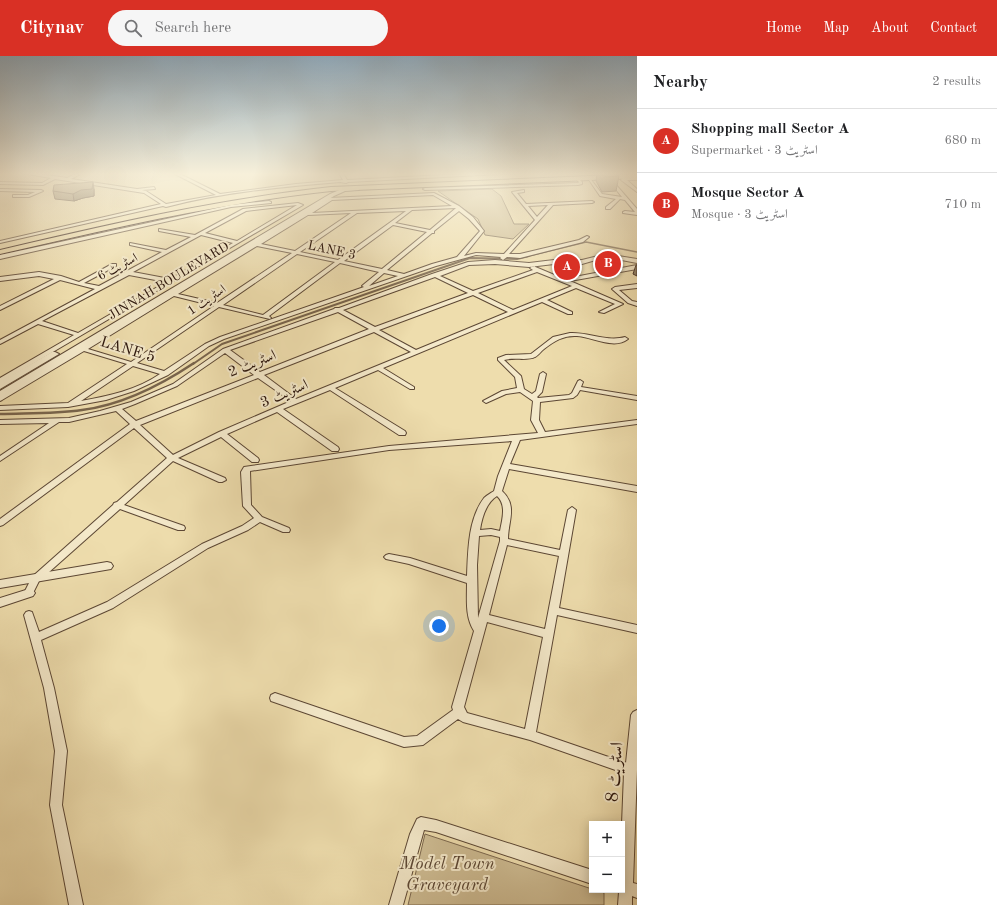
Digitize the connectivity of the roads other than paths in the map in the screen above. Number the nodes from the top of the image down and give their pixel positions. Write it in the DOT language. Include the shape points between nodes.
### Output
graph roads {
  1 [pos="139,213"];
  2 [pos="142,213"];
  3 [pos="146,213"];
  4 [pos="167,213"];
  5 [pos="174,213"];
  6 [pos="198,213"];
  7 [pos="240,213"];
  8 [pos="288,213"];
  9 [pos="293,213"];
  10 [pos="304,213"];
  11 [pos="329,213"];
  12 [pos="355,213"];
  13 [pos="405,213"];
  14 [pos="453,213"];
  15 [pos="464,213"];
  16 [pos="532,213"];
  17 [pos="544,213"];
  18 [pos="306,214"];
  19 [pos="537,220"];
  20 [pos="391,223"];
  21 [pos="161,230"];
  22 [pos="258,231"];
  23 [pos="432,232"];
  24 [pos="271,233"];
  25 [pos="90,234"];
  26 [pos="198,235"];
  27 [pos="37,237"];
  28 [pos="587,237"];
  29 [pos="0,242"];
  30 [pos="237,242"];
  31 [pos="132,244"];
  32 [pos="256,244"];
  33 [pos="0,246"];
  34 [pos="15,248"];
  35 [pos="0,252"];
  36 [pos="167,252"];
  37 [pos="296,253"];
  38 [pos="222,254"];
  39 [pos="229,256"];
  40 [pos="0,257"];
  41 [pos="459,258"];
  42 [pos="503,259"];
  43 [pos="637,261"];
  44 [pos="339,262"];
  45 [pos="114,265"];
  46 [pos="529,265"];
  47 [pos="637,267"];
  48 [pos="537,270"];
  49 [pos="384,271"];
  50 [pos="128,273"];
  51 [pos="434,275"];
  52 [pos="404,276"];
  53 [pos="1,278"];
  54 [pos="61,278"];
  55 [pos="170,281"];
  56 [pos="562,281"];
  57 [pos="80,283"];
  58 [pos="576,286"];
  59 [pos="634,286"];
  60 [pos="100,288"];
  61 [pos="361,289"];
  62 [pos="637,290"];
  63 [pos="473,293"];
  64 [pos="174,294"];
  65 [pos="542,300"];
  66 [pos="637,304"];
  67 [pos="217,305"];
  68 [pos="0,308"];
  69 [pos="337,310"];
  70 [pos="513,312"];
  71 [pos="602,312"];
  72 [pos="570,313"];
  73 [pos="264,317"];
  74 [pos="112,318"];
  75 [pos="274,320"];
  76 [pos="38,322"];
  77 [pos="125,322"];
  78 [pos="375,329"];
  79 [pos="79,335"];
  80 [pos="625,339"];
  81 [pos="0,342"];
  82 [pos="83,349"];
  83 [pos="225,350"];
  84 [pos="416,352"];
  85 [pos="132,364"];
  86 [pos="379,368"];
  87 [pos="166,374"];
  88 [pos="543,374"];
  89 [pos="259,375"];
  90 [pos="0,381"];
  91 [pos="0,386"];
  92 [pos="330,388"];
  93 [pos="412,388"];
  94 [pos="521,390"];
  95 [pos="0,395"];
  96 [pos="535,398"];
  97 [pos="637,398"];
  98 [pos="0,399"];
  99 [pos="486,401"];
  100 [pos="296,402"];
  101 [pos="68,406"];
  102 [pos="0,408"];
  103 [pos="117,408"];
  104 [pos="278,409"];
  105 [pos="57,420"];
  106 [pos="0,422"];
  107 [pos="637,422"];
  108 [pos="133,425"];
  109 [pos="402,433"];
  110 [pos="222,434"];
  111 [pos="542,434"];
  112 [pos="517,438"];
  113 [pos="335,449"];
  114 [pos="172,458"];
  115 [pos="0,459"];
  116 [pos="255,460"];
  117 [pos="506,466"];
  118 [pos="222,480"];
  119 [pos="637,489"];
  120 [pos="498,492"];
  121 [pos="117,505"];
  122 [pos="572,510"];
  123 [pos="259,519"];
  124 [pos="0,523"];
  125 [pos="181,528"];
  126 [pos="286,530"];
  127 [pos="475,533"];
  128 [pos="504,538"];
  129 [pos="562,554"];
  130 [pos="389,557"];
  131 [pos="108,566"];
  132 [pos="35,579"];
  133 [pos="472,581"];
  134 [pos="0,584"];
  135 [pos="29,593"];
  136 [pos="0,603"];
  137 [pos="553,610"];
  138 [pos="30,615"];
  139 [pos="483,617"];
  140 [pos="637,629"];
  141 [pos="479,631"];
  142 [pos="548,634"];
  143 [pos="36,638"];
  144 [pos="275,698"];
  145 [pos="459,712"];
  146 [pos="637,715"];
  147 [pos="637,728"];
  148 [pos="530,735"];
  149 [pos="631,770"];
  150 [pos="589,876"];
  151 [pos="628,889"];
  152 [pos="76,905"];
  153 [pos="396,905"];
  154 [pos="625,905"];
  1 -- 29 [label="street"];
  2 -- 27 [label="highway"];
  3 -- 4 [label="highway" via="112,222"];
  5 -- 25 [label="highway"];
  6 -- 25 [label="street"];
  7 -- 26 [label="street, اسٹریٹ 6"];
  8 -- 22 [label="street, اسٹریٹ 6"];
  9 -- 22 [label="street, JINNAH BOULEVARD"];
  10 -- 24 [label="street, JINNAH BOULEVARD"];
  11 -- 18 [label="street"];
  12 -- 37 [label="street, اسٹریٹ 1"];
  13 -- 20 [label="street"];
  14 -- 23 [label="street"];
  15 -- 41 [label="street" via="482,232"];
  16 -- 19 [label="street"];
  17 -- 19 [label="street"];
  18 -- 24 [label="street"];
  19 -- 42 [label="street"];
  20 -- 23 [label="street"];
  20 -- 44 [label="street"];
  21 -- 26 [label="street"];
  22 -- 30 [label="street"];
  22 -- 38 [label="street, JINNAH BOULEVARD"];
  23 -- 49 [label="street"];
  24 -- 32 [label="street"];
  24 -- 39 [label="street, JINNAH BOULEVARD"];
  25 -- 34 [label="highway"];
  25 -- 40 [label="street"];
  26 -- 30 [label="street"];
  26 -- 36 [label="street, اسٹریٹ 6"];
  27 -- 33 [label="highway"];
  27 -- 34 [label="highway" via="95,227"];
  28 -- 42 [label="street" via="581,241"];
  30 -- 55 [label="street"];
  31 -- 36 [label="street"];
  32 -- 37 [label="street, LANE 3"];
  32 -- 64 [label="street"];
  34 -- 35 [label="highway"];
  36 -- 50 [label="street, اسٹریٹ 6"];
  37 -- 44 [label="street, LANE 3"];
  37 -- 67 [label="street, اسٹریٹ 1"];
  38 -- 39 [label="street"];
  38 -- 74 [label="street, JINNAH BOULEVARD"];
  39 -- 77 [label="street, JINNAH BOULEVARD"];
  41 -- 42 [label="street" via="482,254"];
  41 -- 52 [label="street"];
  42 -- 46 [label="street"];
  42 -- 51 [label="street" via="475,262"];
  43 -- 46 [label="street" via="606,255 582,262"];
  44 -- 49 [label="street, LANE 3"];
  44 -- 73 [label="street"];
  45 -- 57 [label="street"];
  46 -- 48 [label="street"];
  47 -- 56 [label="street"];
  48 -- 56 [label="street"];
  48 -- 63 [label="street, اسٹریٹ 2"];
  49 -- 52 [label="street, LANE 3"];
  49 -- 61 [label="street"];
  50 -- 55 [label="street"];
  50 -- 60 [label="street, اسٹریٹ 6"];
  51 -- 63 [label="street"];
  51 -- 69 [label="street"];
  52 -- 61 [label="street"];
  53 -- 54 [label="street" via="39,274"];
  54 -- 57 [label="street"];
  54 -- 68 [label="street"];
  55 -- 74 [label="street"];
  56 -- 58 [label="street"];
  57 -- 60 [label="street"];
  58 -- 65 [label="street, اسٹریٹ 3"];
  58 -- 71 [label="street" via="620,304"];
  59 -- 62 [label="street"];
  59 -- 66 [label="street" via="615,289 630,302"];
  60 -- 76 [label="street, اسٹریٹ 6"];
  61 -- 75 [label="street"];
  63 -- 70 [label="street"];
  63 -- 78 [label="street, اسٹریٹ 2"];
  64 -- 67 [label="street"];
  64 -- 77 [label="street"];
  65 -- 70 [label="street, اسٹریٹ 3"];
  65 -- 72 [label="street"];
  67 -- 73 [label="street"];
  67 -- 85 [label="street, اسٹریٹ 1"];
  69 -- 78 [label="street"];
  69 -- 83 [label="street"];
  70 -- 84 [label="street, اسٹریٹ 3"];
  73 -- 75 [label="street"];
  74 -- 79 [label="street"];
  74 -- 91 [label="street, JINNAH BOULEVARD"];
  75 -- 87 [label="street" via="215,341"];
  76 -- 79 [label="street"];
  76 -- 81 [label="street, اسٹریٹ 6"];
  77 -- 82 [label="street"];
  77 -- 95 [label="street, JINNAH BOULEVARD"];
  78 -- 84 [label="street"];
  78 -- 89 [label="street, اسٹریٹ 2"];
  79 -- 90 [label="street"];
  80 -- 94 [label="street" via="615,343 583,334 564,335 551,339 533,356 500,359 518,376"];
  82 -- 85 [label="street, LANE 5"];
  82 -- 98 [label="street"];
  83 -- 89 [label="street"];
  83 -- 103 [label="street" via="175,385 149,398"];
  84 -- 86 [label="street, اسٹریٹ 3"];
  85 -- 87 [label="street, LANE 5"];
  85 -- 101 [label="street, اسٹریٹ 1"];
  86 -- 92 [label="street, اسٹریٹ 3"];
  86 -- 93 [label="street"];
  87 -- 101 [label="street" via="132,390"];
  88 -- 96 [label="street"];
  89 -- 100 [label="street"];
  89 -- 108 [label="street, اسٹریٹ 2"];
  92 -- 100 [label="street, اسٹریٹ 3"];
  92 -- 109 [label="street"];
  94 -- 96 [label="street"];
  94 -- 99 [label="street" via="504,392"];
  96 -- 97 [label="street" via="568,399 575,394 579,385"];
  96 -- 111 [label="street" via="535,420"];
  100 -- 104 [label="street, اسٹریٹ 3"];
  101 -- 102 [label="street"];
  103 -- 105 [label="street" via="90,416"];
  103 -- 108 [label="street"];
  104 -- 110 [label="street, اسٹریٹ 3"];
  104 -- 113 [label="street"];
  105 -- 106 [label="street"];
  105 -- 115 [label="street"];
  107 -- 111 [label="street"];
  108 -- 114 [label="street"];
  108 -- 124 [label="street, اسٹریٹ 2"];
  110 -- 114 [label="street, اسٹریٹ 3"];
  110 -- 116 [label="street"];
  111 -- 112 [label="street"];
  112 -- 117 [label="street"];
  112 -- 123 [label="street" via="389,448 247,469 247,506"];
  114 -- 118 [label="street"];
  114 -- 121 [label="street, اسٹریٹ 3"];
  117 -- 119 [label="street"];
  117 -- 120 [label="street"];
  120 -- 127 [label="street" via="485,500"];
  120 -- 128 [label="street" via="503,496 507,507"];
  121 -- 125 [label="street"];
  121 -- 132 [label="street, اسٹریٹ 3"];
  122 -- 129 [label="street"];
  123 -- 126 [label="street"];
  123 -- 143 [label="street" via="205,546 110,605"];
  127 -- 128 [label="street" via="484,532"];
  127 -- 133 [label="street"];
  128 -- 129 [label="street"];
  128 -- 139 [label="street"];
  129 -- 137 [label="street"];
  130 -- 133 [label="street"];
  131 -- 132 [label="street"];
  132 -- 134 [label="street"];
  132 -- 135 [label="street"];
  133 -- 141 [label="street" via="472,612"];
  135 -- 136 [label="street"];
  137 -- 140 [label="street"];
  137 -- 142 [label="street"];
  138 -- 143 [label="street"];
  139 -- 141 [label="street"];
  139 -- 142 [label="street"];
  141 -- 145 [label="street" via="458,707"];
  142 -- 148 [label="street"];
  143 -- 152 [label="street" via="61,751 56,805"];
  144 -- 145 [label="street" via="404,742 419,741"];
  145 -- 148 [label="street" via="463,717"];
  146 -- 147 [label="street, اسٹریٹ 8"];
  147 -- 149 [label="street, اسٹریٹ 8"];
  148 -- 149 [label="street"];
  149 -- 151 [label="street, اسٹریٹ 8"];
  150 -- 153 [label="street" via="421,823"];
  151 -- 154 [label="street, اسٹریٹ 8"];
}
